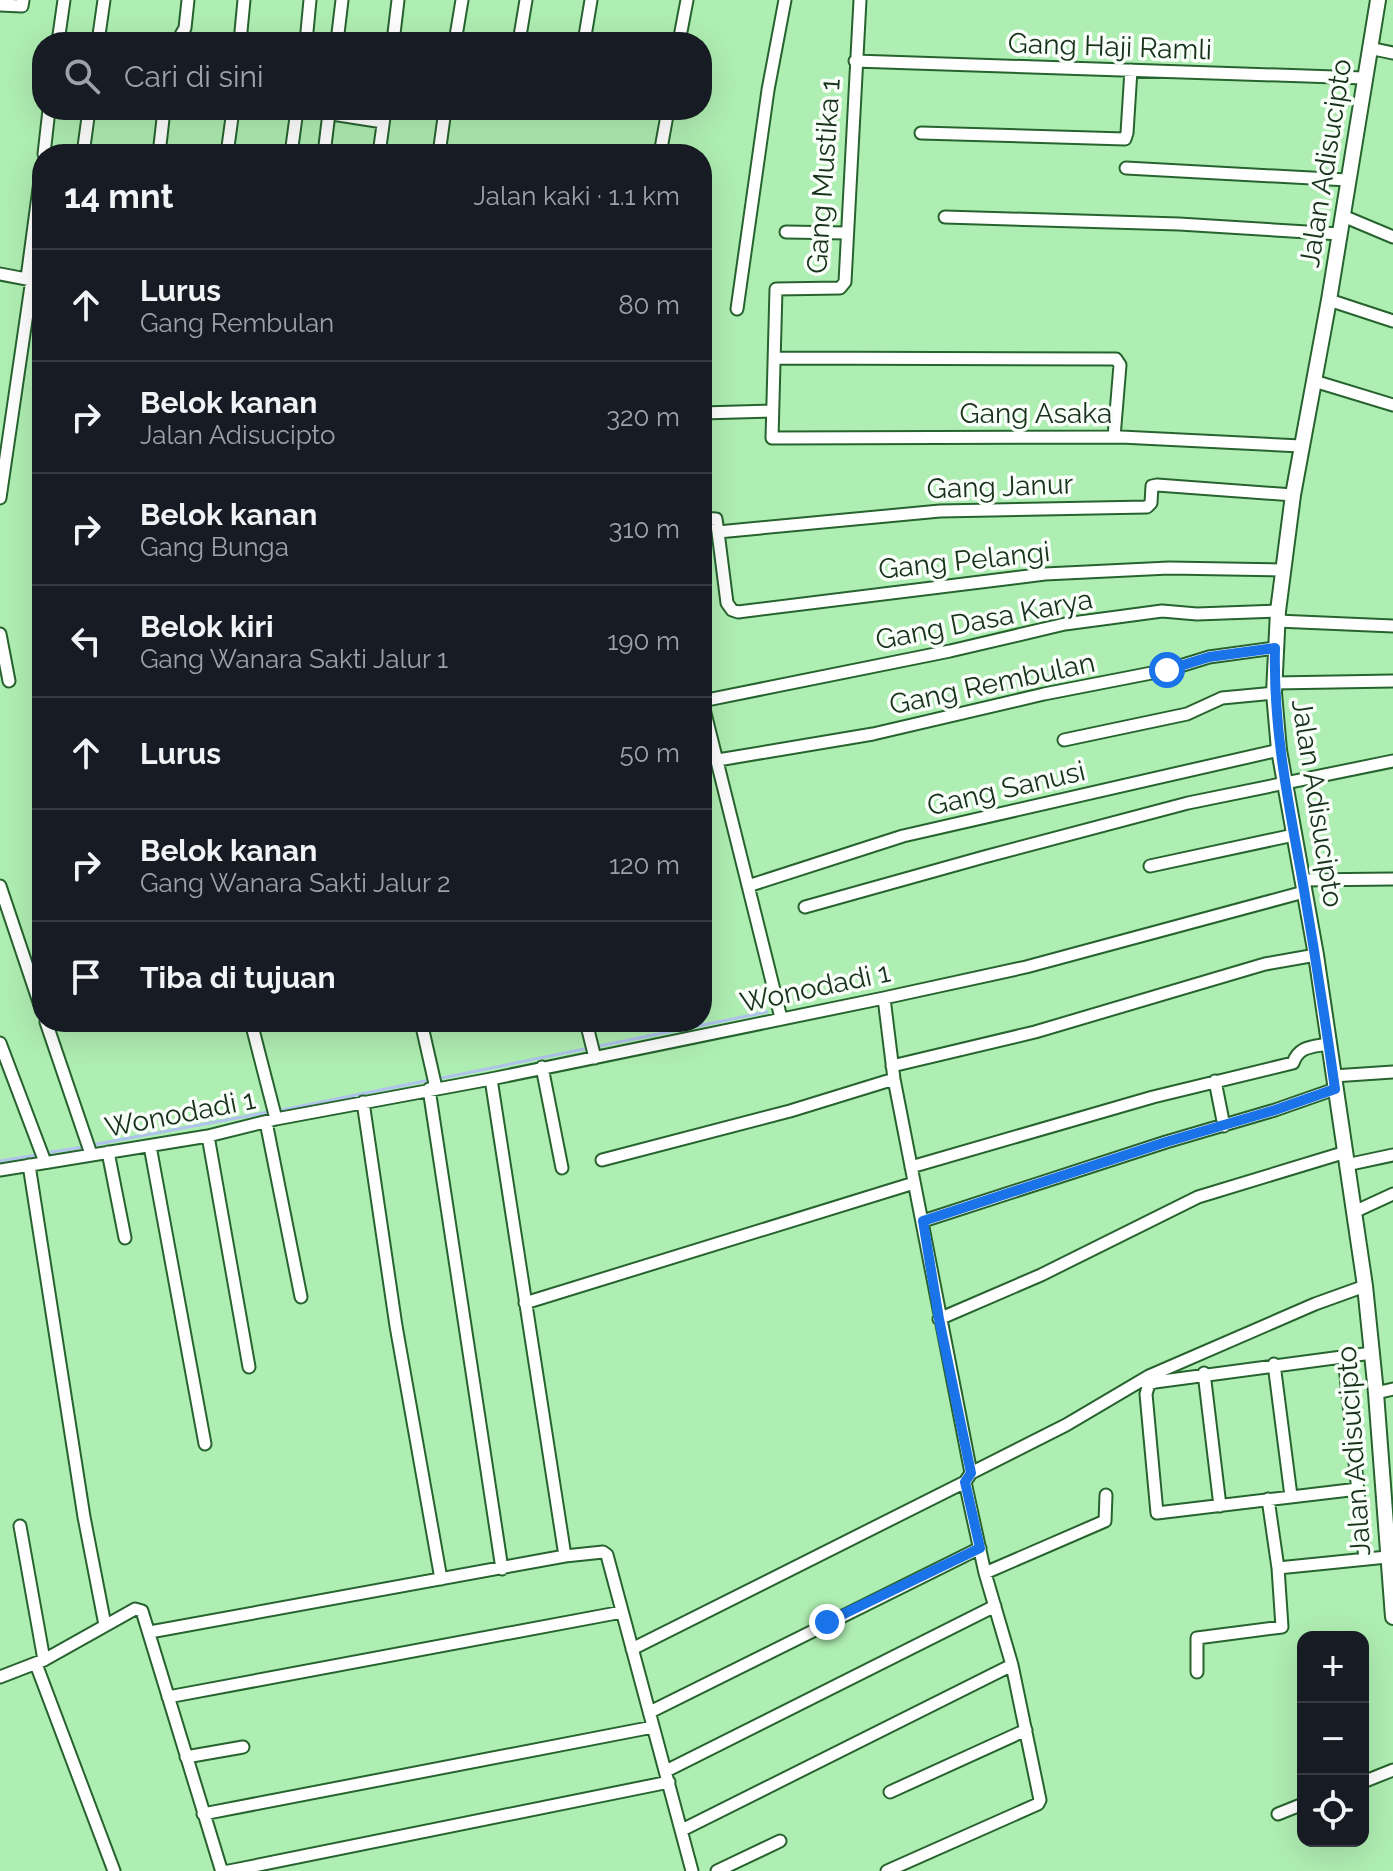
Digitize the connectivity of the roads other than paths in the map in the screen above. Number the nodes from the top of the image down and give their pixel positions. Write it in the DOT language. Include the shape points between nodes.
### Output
graph roads {
  1 [pos="64,0"];
  2 [pos="104,0"];
  3 [pos="188,0"];
  4 [pos="244,0"];
  5 [pos="310,0"];
  6 [pos="342,0"];
  7 [pos="398,0"];
  8 [pos="462,0"];
  9 [pos="526,0"];
  10 [pos="591,0"];
  11 [pos="687,0"];
  12 [pos="785,0"];
  13 [pos="860,0"];
  14 [pos="1378,0"];
  15 [pos="23,3"];
  16 [pos="0,5"];
  17 [pos="59,32"];
  18 [pos="99,32"];
  19 [pos="183,32"];
  20 [pos="241,32"];
  21 [pos="307,32"];
  22 [pos="338,32"];
  23 [pos="394,32"];
  24 [pos="457,32"];
  25 [pos="521,32"];
  26 [pos="586,32"];
  27 [pos="681,32"];
  28 [pos="1369,48"];
  29 [pos="1393,53"];
  30 [pos="855,61"];
  31 [pos="1131,70"];
  32 [pos="1364,78"];
  33 [pos="48,120"];
  34 [pos="88,120"];
  35 [pos="163,120"];
  36 [pos="232,120"];
  37 [pos="296,120"];
  38 [pos="328,120"];
  39 [pos="383,120"];
  40 [pos="444,120"];
  41 [pos="666,120"];
  42 [pos="921,133"];
  43 [pos="45,144"];
  44 [pos="84,144"];
  45 [pos="160,144"];
  46 [pos="228,144"];
  47 [pos="292,144"];
  48 [pos="325,144"];
  49 [pos="380,144"];
  50 [pos="440,144"];
  51 [pos="662,144"];
  52 [pos="1126,168"];
  53 [pos="1348,180"];
  54 [pos="1343,216"];
  55 [pos="945,217"];
  56 [pos="786,232"];
  57 [pos="847,233"];
  58 [pos="1340,234"];
  59 [pos="1393,237"];
  60 [pos="0,274"];
  61 [pos="32,280"];
  62 [pos="32,293"];
  63 [pos="1329,300"];
  64 [pos="737,309"];
  65 [pos="1393,321"];
  66 [pos="774,358"];
  67 [pos="1314,381"];
  68 [pos="1393,405"];
  69 [pos="771,411"];
  70 [pos="712,413"];
  71 [pos="772,436"];
  72 [pos="1114,437"];
  73 [pos="1301,446"];
  74 [pos="1293,495"];
  75 [pos="0,498"];
  76 [pos="712,519"];
  77 [pos="718,532"];
  78 [pos="1283,570"];
  79 [pos="1277,616"];
  80 [pos="1393,626"];
  81 [pos="0,634"];
  82 [pos="1275,648"];
  83 [pos="9,681"];
  84 [pos="1393,681"];
  85 [pos="1274,688"];
  86 [pos="712,699"];
  87 [pos="712,738"];
  88 [pos="1064,740"];
  89 [pos="1279,750"];
  90 [pos="718,760"];
  91 [pos="1393,761"];
  92 [pos="1284,785"];
  93 [pos="1294,835"];
  94 [pos="1150,866"];
  95 [pos="1393,879"];
  96 [pos="0,886"];
  97 [pos="748,886"];
  98 [pos="1303,886"];
  99 [pos="805,907"];
  100 [pos="1316,955"];
  101 [pos="32,981"];
  102 [pos="884,998"];
  103 [pos="781,1018"];
  104 [pos="49,1032"];
  105 [pos="254,1032"];
  106 [pos="423,1032"];
  107 [pos="589,1032"];
  108 [pos="0,1043"];
  109 [pos="1328,1044"];
  110 [pos="595,1057"];
  111 [pos="892,1066"];
  112 [pos="542,1067"];
  113 [pos="1393,1072"];
  114 [pos="491,1079"];
  115 [pos="894,1079"];
  116 [pos="1215,1081"];
  117 [pos="1334,1082"];
  118 [pos="433,1088"];
  119 [pos="363,1102"];
  120 [pos="272,1120"];
  121 [pos="1224,1126"];
  122 [pos="208,1136"];
  123 [pos="150,1146"];
  124 [pos="108,1152"];
  125 [pos="91,1154"];
  126 [pos="1393,1155"];
  127 [pos="43,1157"];
  128 [pos="1346,1158"];
  129 [pos="602,1160"];
  130 [pos="29,1165"];
  131 [pos="911,1167"];
  132 [pos="562,1168"];
  133 [pos="0,1170"];
  134 [pos="914,1183"];
  135 [pos="1393,1194"];
  136 [pos="1354,1212"];
  137 [pos="923,1221"];
  138 [pos="125,1238"];
  139 [pos="1365,1286"];
  140 [pos="301,1297"];
  141 [pos="525,1303"];
  142 [pos="939,1319"];
  143 [pos="1372,1353"];
  144 [pos="1344,1356"];
  145 [pos="1274,1364"];
  146 [pos="249,1367"];
  147 [pos="1204,1373"];
  148 [pos="1393,1389"];
  149 [pos="1376,1393"];
  150 [pos="205,1444"];
  151 [pos="968,1477"];
  152 [pos="1358,1489"];
  153 [pos="1388,1490"];
  154 [pos="1106,1495"];
  155 [pos="1291,1496"];
  156 [pos="1268,1499"];
  157 [pos="1220,1506"];
  158 [pos="20,1526"];
  159 [pos="980,1548"];
  160 [pos="565,1556"];
  161 [pos="1387,1557"];
  162 [pos="1365,1559"];
  163 [pos="1278,1568"];
  164 [pos="502,1569"];
  165 [pos="985,1573"];
  166 [pos="441,1579"];
  167 [pos="995,1606"];
  168 [pos="622,1612"];
  169 [pos="1393,1617"];
  170 [pos="105,1625"];
  171 [pos="150,1632"];
  172 [pos="632,1649"];
  173 [pos="41,1658"];
  174 [pos="1012,1665"];
  175 [pos="1197,1672"];
  176 [pos="0,1677"];
  177 [pos="168,1697"];
  178 [pos="650,1712"];
  179 [pos="653,1727"];
  180 [pos="1026,1730"];
  181 [pos="243,1747"];
  182 [pos="186,1757"];
  183 [pos="1393,1770"];
  184 [pos="667,1776"];
  185 [pos="1369,1780"];
  186 [pos="890,1792"];
  187 [pos="1297,1806"];
  188 [pos="203,1814"];
  189 [pos="1278,1814"];
  190 [pos="682,1830"];
  191 [pos="780,1841"];
  192 [pos="114,1871"];
  193 [pos="227,1871"];
  194 [pos="692,1871"];
  195 [pos="717,1871"];
  196 [pos="887,1871"];
  1 -- 17 [label="street"];
  2 -- 18 [label="street"];
  3 -- 19 [label="street"];
  4 -- 20 [label="street"];
  5 -- 21 [label="street"];
  6 -- 22 [label="street"];
  7 -- 23 [label="street"];
  8 -- 24 [label="street"];
  9 -- 25 [label="street"];
  10 -- 26 [label="street"];
  11 -- 27 [label="street"];
  12 -- 64 [label="street"];
  13 -- 30 [label="street, Gang Mustika 1"];
  14 -- 28 [label="main road, Jalan Adisucipto"];
  15 -- 16 [label="street"];
  28 -- 29 [label="street"];
  28 -- 32 [label="main road, Jalan Adisucipto"];
  30 -- 31 [label="street, Gang Haji Ramli"];
  30 -- 57 [label="street, Gang Mustika 1"];
  31 -- 32 [label="street, Gang Haji Ramli"];
  31 -- 42 [label="street" via="1125,139"];
  32 -- 53 [label="main road, Jalan Adisucipto"];
  33 -- 43 [label="street"];
  34 -- 44 [label="street"];
  35 -- 45 [label="street"];
  36 -- 46 [label="street"];
  37 -- 47 [label="street"];
  38 -- 48 [label="street"];
  39 -- 49 [label="street"];
  40 -- 50 [label="street"];
  41 -- 51 [label="street"];
  52 -- 53 [label="street"];
  53 -- 54 [label="main road, Jalan Adisucipto"];
  54 -- 58 [label="main road, Jalan Adisucipto"];
  54 -- 59 [label="street"];
  55 -- 58 [label="street"];
  56 -- 57 [label="street"];
  57 -- 66 [label="street, Gang Mustika 1" via="845,282 840,288 776,289"];
  58 -- 63 [label="main road, Jalan Adisucipto"];
  60 -- 61 [label="street"];
  62 -- 75 [label="street"];
  63 -- 65 [label="street"];
  63 -- 67 [label="main road, Jalan Adisucipto"];
  66 -- 69 [label="street, Gang Mustika 1"];
  66 -- 72 [label="street" via="1112,358 1120,365"];
  67 -- 68 [label="street"];
  67 -- 73 [label="main road, Jalan Adisucipto"];
  69 -- 70 [label="street"];
  69 -- 71 [label="street, Gang Mustika 1"];
  71 -- 72 [label="street, Gang Asaka"];
  72 -- 73 [label="street, Gang Asaka"];
  73 -- 74 [label="main road, Jalan Adisucipto"];
  74 -- 77 [label="street, Gang Janur" via="1157,485 1152,486 1147,507 940,511"];
  74 -- 78 [label="main road, Jalan Adisucipto"];
  76 -- 77 [label="street"];
  77 -- 78 [label="street, Gang Pelangi" via="727,603 738,612 1045,574"];
  78 -- 79 [label="main road, Jalan Adisucipto"];
  79 -- 80 [label="street, Gang Dasa Karya"];
  79 -- 82 [label="main road, Jalan Adisucipto"];
  79 -- 86 [label="street, Gang Dasa Karya" via="1162,611 1065,624"];
  81 -- 83 [label="street"];
  82 -- 85 [label="main road, Jalan Adisucipto"];
  82 -- 90 [label="street, Gang Rembulan" via="1209,657 873,734"];
  84 -- 85 [label="street"];
  85 -- 88 [label="street" via="1222,698 1187,714"];
  85 -- 89 [label="main road, Jalan Adisucipto"];
  87 -- 90 [label="street"];
  89 -- 92 [label="main road, Jalan Adisucipto"];
  89 -- 97 [label="street, Gang Sanusi" via="903,836"];
  90 -- 97 [label="street"];
  91 -- 92 [label="street"];
  92 -- 93 [label="main road, Jalan Adisucipto"];
  92 -- 99 [label="street" via="1188,803"];
  93 -- 94 [label="street"];
  93 -- 98 [label="main road, Jalan Adisucipto"];
  95 -- 98 [label="street, Wonodadi 1"];
  96 -- 101 [label="street"];
  97 -- 103 [label="street"];
  98 -- 100 [label="main road, Jalan Adisucipto"];
  98 -- 102 [label="street, Wonodadi 1" via="1026,967"];
  100 -- 109 [label="main road, Jalan Adisucipto"];
  100 -- 111 [label="street" via="1265,964 1039,1031"];
  102 -- 103 [label="street, Wonodadi 1"];
  102 -- 111 [label="street"];
  103 -- 110 [label="street, Wonodadi 1"];
  104 -- 125 [label="street"];
  105 -- 120 [label="street"];
  106 -- 118 [label="street"];
  107 -- 110 [label="street"];
  108 -- 127 [label="street"];
  109 -- 116 [label="street" via="1297,1052 1293,1063"];
  109 -- 117 [label="main road, Jalan Adisucipto"];
  110 -- 112 [label="street, Wonodadi 1"];
  111 -- 115 [label="street"];
  112 -- 114 [label="street, Wonodadi 1"];
  112 -- 132 [label="street"];
  113 -- 117 [label="street"];
  114 -- 118 [label="street, Wonodadi 1"];
  114 -- 141 [label="street"];
  115 -- 129 [label="street"];
  115 -- 131 [label="street"];
  116 -- 121 [label="street"];
  116 -- 131 [label="street"];
  117 -- 121 [label="street"];
  117 -- 128 [label="main road, Jalan Adisucipto"];
  118 -- 119 [label="street, Wonodadi 1"];
  118 -- 164 [label="street"];
  119 -- 120 [label="street, Wonodadi 1"];
  119 -- 166 [label="street"];
  120 -- 122 [label="street, Wonodadi 1"];
  120 -- 140 [label="street"];
  121 -- 137 [label="street"];
  122 -- 123 [label="street, Wonodadi 1"];
  122 -- 146 [label="street"];
  123 -- 124 [label="street, Wonodadi 1"];
  123 -- 150 [label="street"];
  124 -- 125 [label="street, Wonodadi 1"];
  124 -- 138 [label="street"];
  125 -- 127 [label="street, Wonodadi 1"];
  126 -- 128 [label="street"];
  127 -- 130 [label="street, Wonodadi 1"];
  128 -- 136 [label="main road, Jalan Adisucipto"];
  128 -- 142 [label="street" via="1198,1197"];
  130 -- 133 [label="street, Wonodadi 1"];
  130 -- 170 [label="street"];
  131 -- 134 [label="street"];
  134 -- 137 [label="street"];
  134 -- 141 [label="street"];
  135 -- 136 [label="street"];
  136 -- 139 [label="main road, Jalan Adisucipto"];
  137 -- 142 [label="street"];
  139 -- 143 [label="main road, Jalan Adisucipto"];
  139 -- 151 [label="street" via="1149,1376"];
  141 -- 160 [label="street"];
  142 -- 151 [label="street"];
  143 -- 144 [label="street"];
  143 -- 149 [label="main road, Jalan Adisucipto"];
  144 -- 145 [label="street"];
  144 -- 152 [label="street"];
  145 -- 147 [label="street"];
  145 -- 155 [label="street"];
  147 -- 157 [label="street"];
  147 -- 157 [label="street" via="1151,1383 1147,1389 1156,1511"];
  148 -- 149 [label="street"];
  149 -- 153 [label="main road, Jalan Adisucipto"];
  151 -- 159 [label="street"];
  151 -- 172 [label="street"];
  152 -- 155 [label="street"];
  152 -- 162 [label="street"];
  153 -- 161 [label="main road, Jalan Adisucipto"];
  154 -- 165 [label="street" via="1105,1521"];
  155 -- 156 [label="street"];
  156 -- 157 [label="street"];
  156 -- 163 [label="street"];
  158 -- 173 [label="street"];
  159 -- 165 [label="street"];
  159 -- 178 [label="street"];
  160 -- 164 [label="street"];
  160 -- 168 [label="street" via="595,1551 607,1555"];
  161 -- 162 [label="street"];
  161 -- 169 [label="main road, Jalan Adisucipto"];
  162 -- 163 [label="street"];
  163 -- 175 [label="street" via="1280,1629 1197,1638"];
  164 -- 166 [label="street"];
  165 -- 167 [label="street"];
  166 -- 171 [label="street"];
  167 -- 174 [label="street"];
  167 -- 184 [label="street"];
  168 -- 172 [label="street"];
  168 -- 177 [label="street"];
  170 -- 171 [label="street" via="138,1609"];
  170 -- 173 [label="street"];
  171 -- 177 [label="street"];
  172 -- 178 [label="street"];
  173 -- 176 [label="street"];
  173 -- 192 [label="street"];
  174 -- 180 [label="street"];
  174 -- 190 [label="street"];
  177 -- 182 [label="street"];
  178 -- 179 [label="street"];
  179 -- 184 [label="street"];
  179 -- 188 [label="street"];
  180 -- 186 [label="street"];
  180 -- 196 [label="street" via="1039,1803"];
  181 -- 182 [label="street"];
  182 -- 188 [label="street"];
  183 -- 185 [label="street"];
  184 -- 190 [label="street"];
  184 -- 193 [label="street"];
  187 -- 189 [label="street"];
  188 -- 193 [label="street" via="221,1869"];
  190 -- 194 [label="street"];
  191 -- 195 [label="street"];
}
